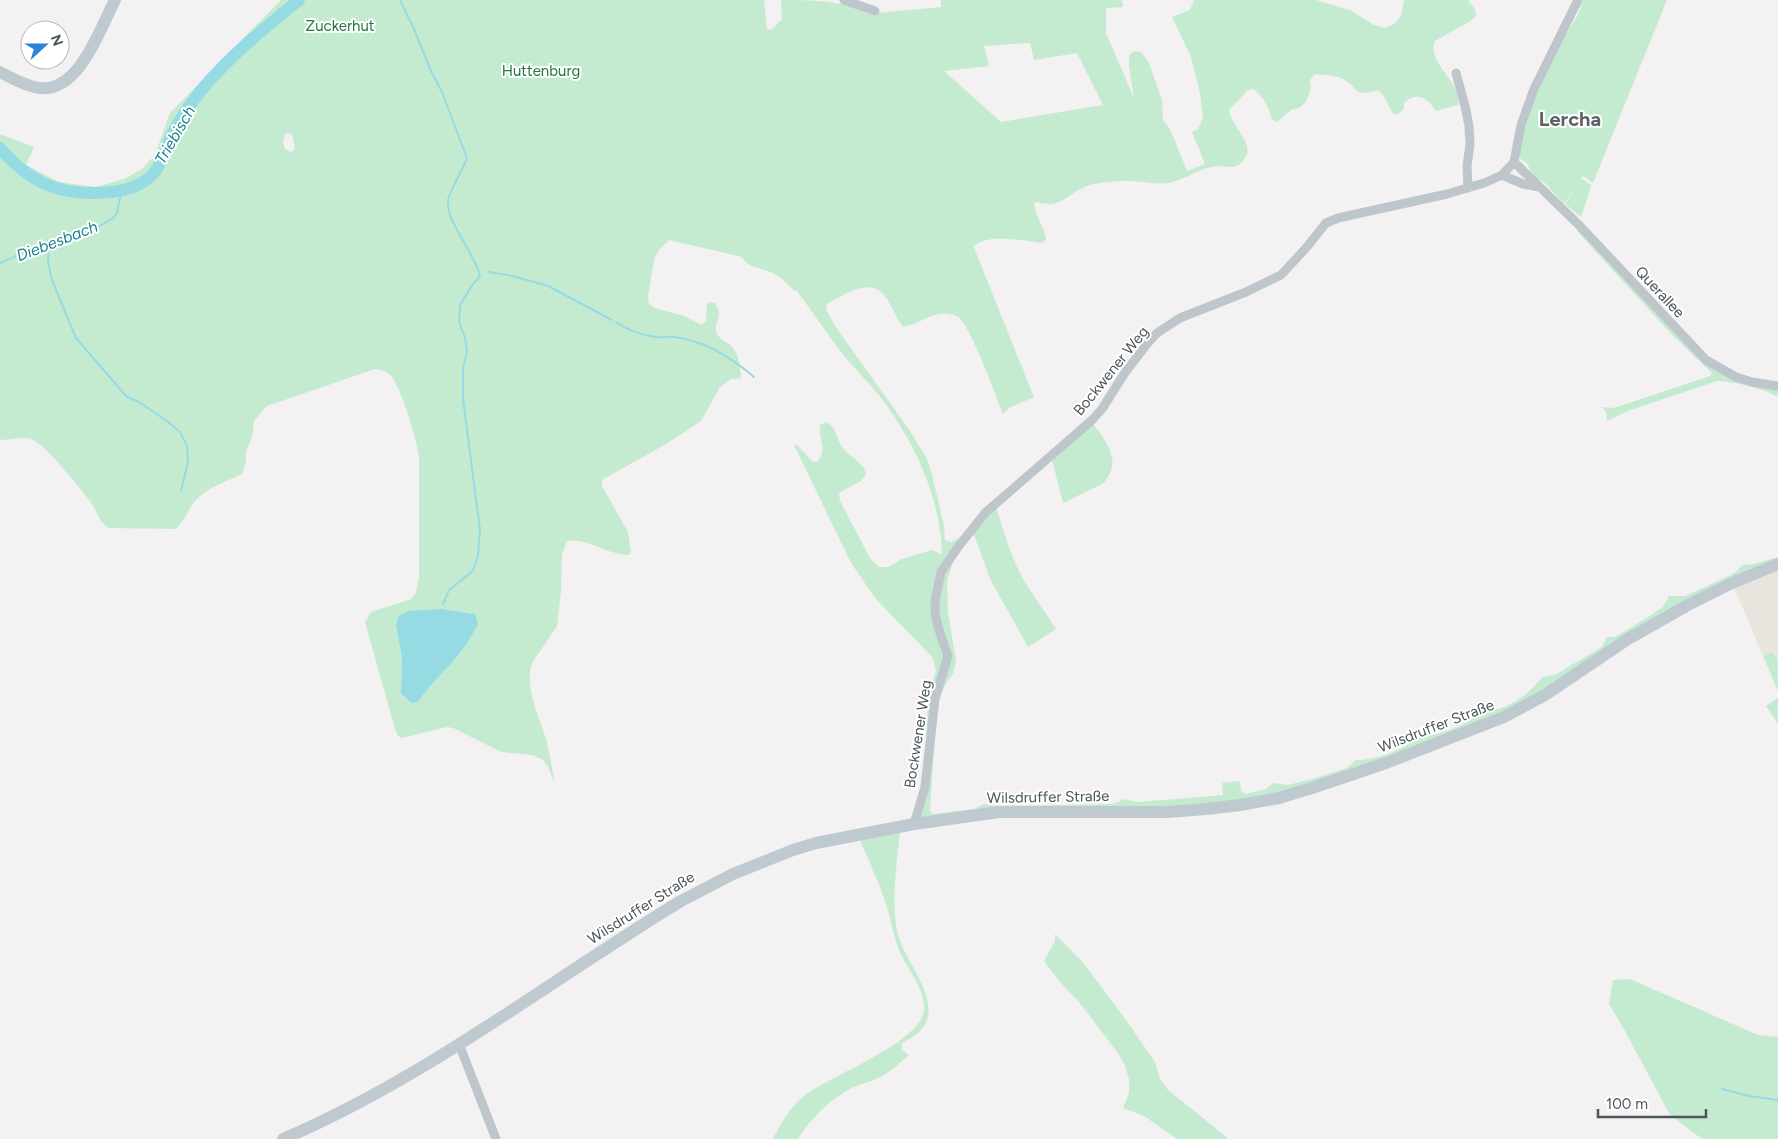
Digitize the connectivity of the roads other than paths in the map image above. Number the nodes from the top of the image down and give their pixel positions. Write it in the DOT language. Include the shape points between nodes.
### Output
graph roads {
  1 [pos="115,0"];
  2 [pos="844,0"];
  3 [pos="1578,0"];
  4 [pos="875,11"];
  5 [pos="0,72"];
  6 [pos="1456,73"];
  7 [pos="1514,162"];
  8 [pos="1502,175"];
  9 [pos="1540,187"];
  10 [pos="1468,188"];
  11 [pos="1778,386"];
  12 [pos="1778,564"];
  13 [pos="914,824"];
  14 [pos="459,1044"];
  15 [pos="283,1139"];
  16 [pos="496,1139"];
  1 -- 5 [label="main road" via="80,66 68,80 50,88 40,88"];
  2 -- 4 [label="street"];
  3 -- 7 [label="street" via="1534,88 1521,125"];
  6 -- 10 [label="street" via="1469,126"];
  7 -- 8 [label="street, Bockwener Weg"];
  7 -- 9 [label="street, Querallee"];
  8 -- 9 [label="street"];
  8 -- 10 [label="street, Bockwener Weg"];
  9 -- 11 [label="street, Querallee" via="1706,360 1736,377"];
  10 -- 13 [label="street, Bockwener Weg" via="1326,223 1281,275 1180,318 1147,344 1091,421 985,513 941,572 938,583 935,601 938,628 948,656 935,699 925,788"];
  12 -- 13 [label="main road, Wilsdruffer Straße" via="1681,608 1504,718 1304,791 1271,800 1206,809 999,812"];
  13 -- 14 [label="main road, Wilsdruffer Straße" via="786,852 708,886"];
  14 -- 15 [label="main road, Wilsdruffer Straße" via="313,1126"];
  14 -- 16 [label="street"];
}
